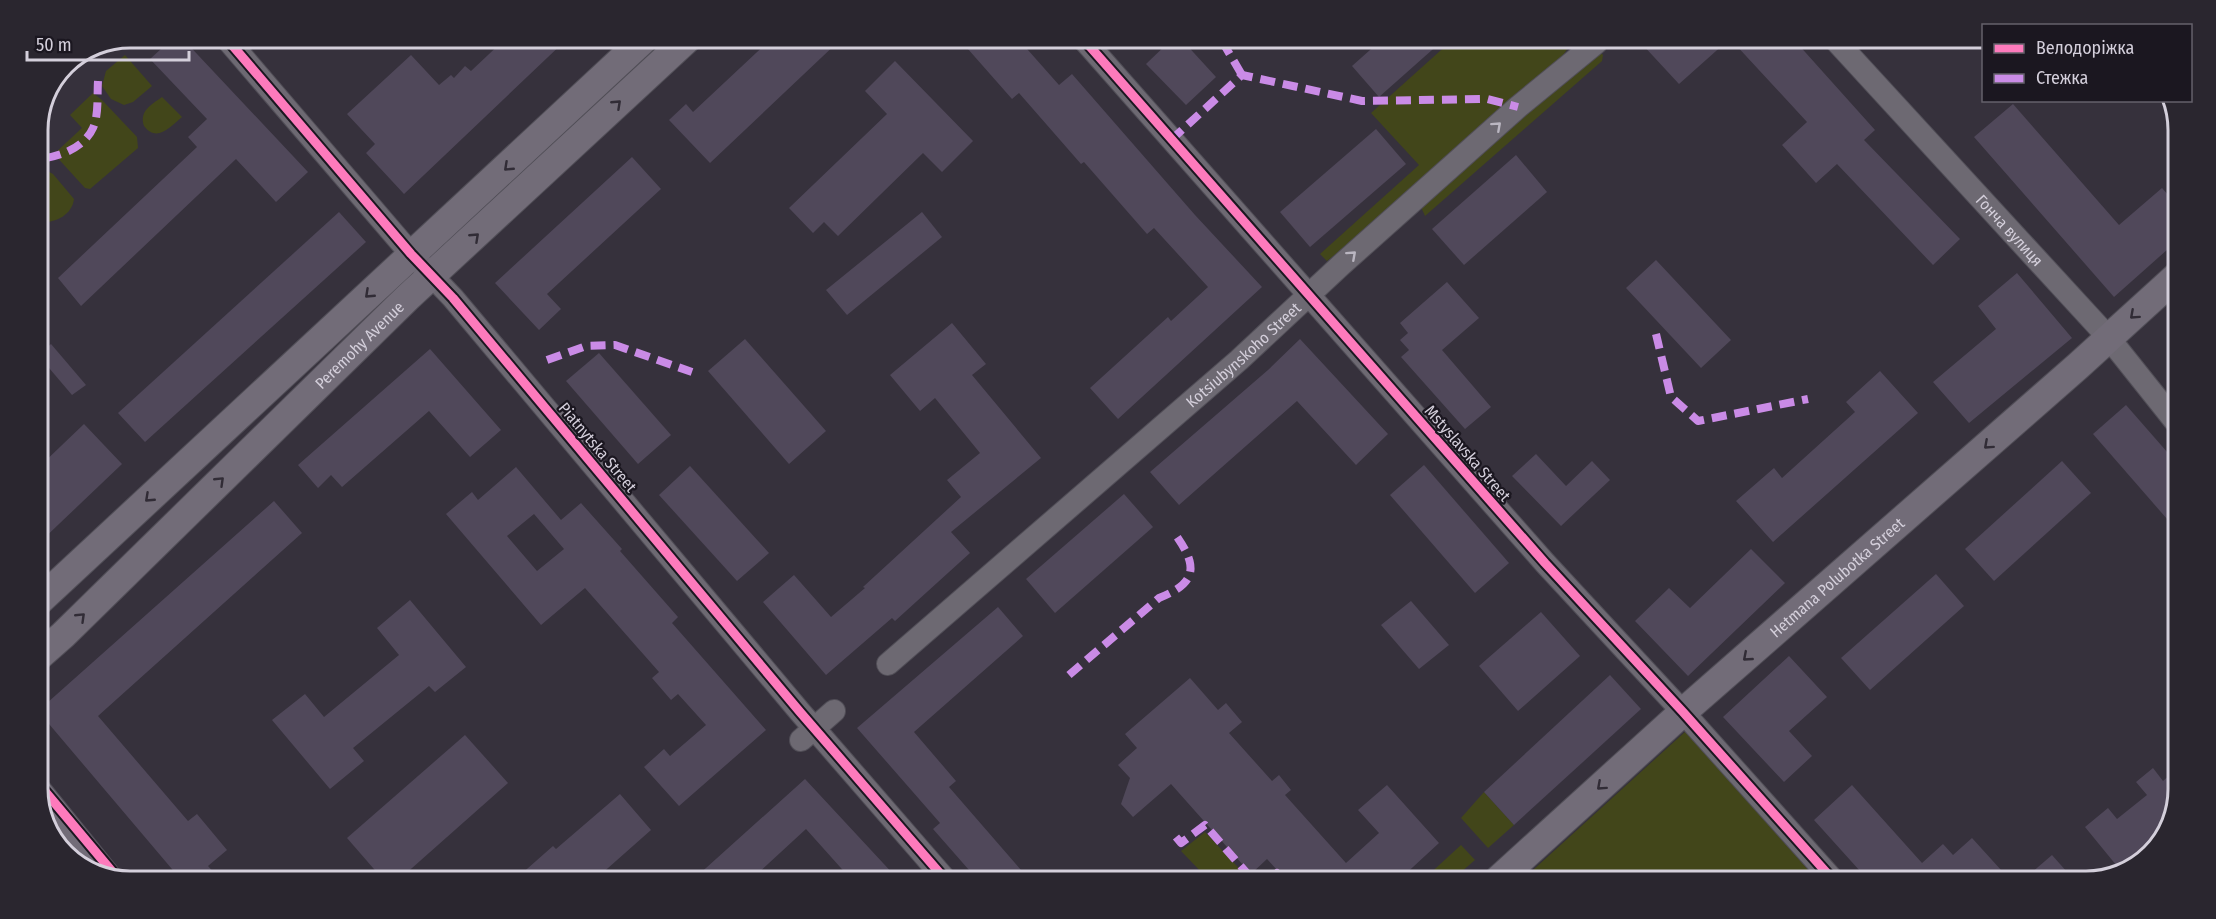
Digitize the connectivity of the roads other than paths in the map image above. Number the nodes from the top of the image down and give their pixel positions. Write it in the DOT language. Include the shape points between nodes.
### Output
graph roads {
  1 [pos="235,48"];
  2 [pos="634,48"];
  3 [pos="677,48"];
  4 [pos="1091,48"];
  5 [pos="1590,48"];
  6 [pos="1842,48"];
  7 [pos="411,254"];
  8 [pos="431,276"];
  9 [pos="2168,284"];
  10 [pos="1309,295"];
  11 [pos="2108,338"];
  12 [pos="2168,412"];
  13 [pos="48,591"];
  14 [pos="48,648"];
  15 [pos="888,664"];
  16 [pos="834,711"];
  17 [pos="1683,712"];
  18 [pos="808,734"];
  19 [pos="50,807"];
  20 [pos="96,863"];
  21 [pos="937,871"];
  22 [pos="1508,871"];
  23 [pos="1825,871"];
  1 -- 7 [label="street, Piatnytska Street"];
  2 -- 7 [label="main road, Peremohy Avenue, one-way"];
  8 -- 3 [label="main road, Peremohy Avenue, one-way"];
  4 -- 10 [label="street, Mstyslavska Street"];
  10 -- 5 [label="street, Kotsiubynskoho Street, one-way" via="1518,107"];
  6 -- 11 [label="street, Гонча вулиця"];
  7 -- 8 [label="street, Piatnytska Street"];
  7 -- 13 [label="main road, Peremohy Avenue, one-way"];
  14 -- 8 [label="main road, Peremohy Avenue, one-way"];
  8 -- 18 [label="street, Piatnytska Street" via="453,298"];
  9 -- 11 [label="main road, Hetmana Polubotka Street, one-way"];
  10 -- 15 [label="street, Kotsiubynskoho Street"];
  10 -- 17 [label="street, Mstyslavska Street" via="1545,563"];
  11 -- 12 [label="street, Гонча вулиця"];
  11 -- 17 [label="main road, Hetmana Polubotka Street, one-way"];
  16 -- 18 [label="street"];
  17 -- 22 [label="main road, Hetmana Polubotka Street, one-way"];
  17 -- 23 [label="street, Mstyslavska Street"];
  18 -- 21 [label="street, Piatnytska Street"];
  19 -- 20 [label="main road"];
}
